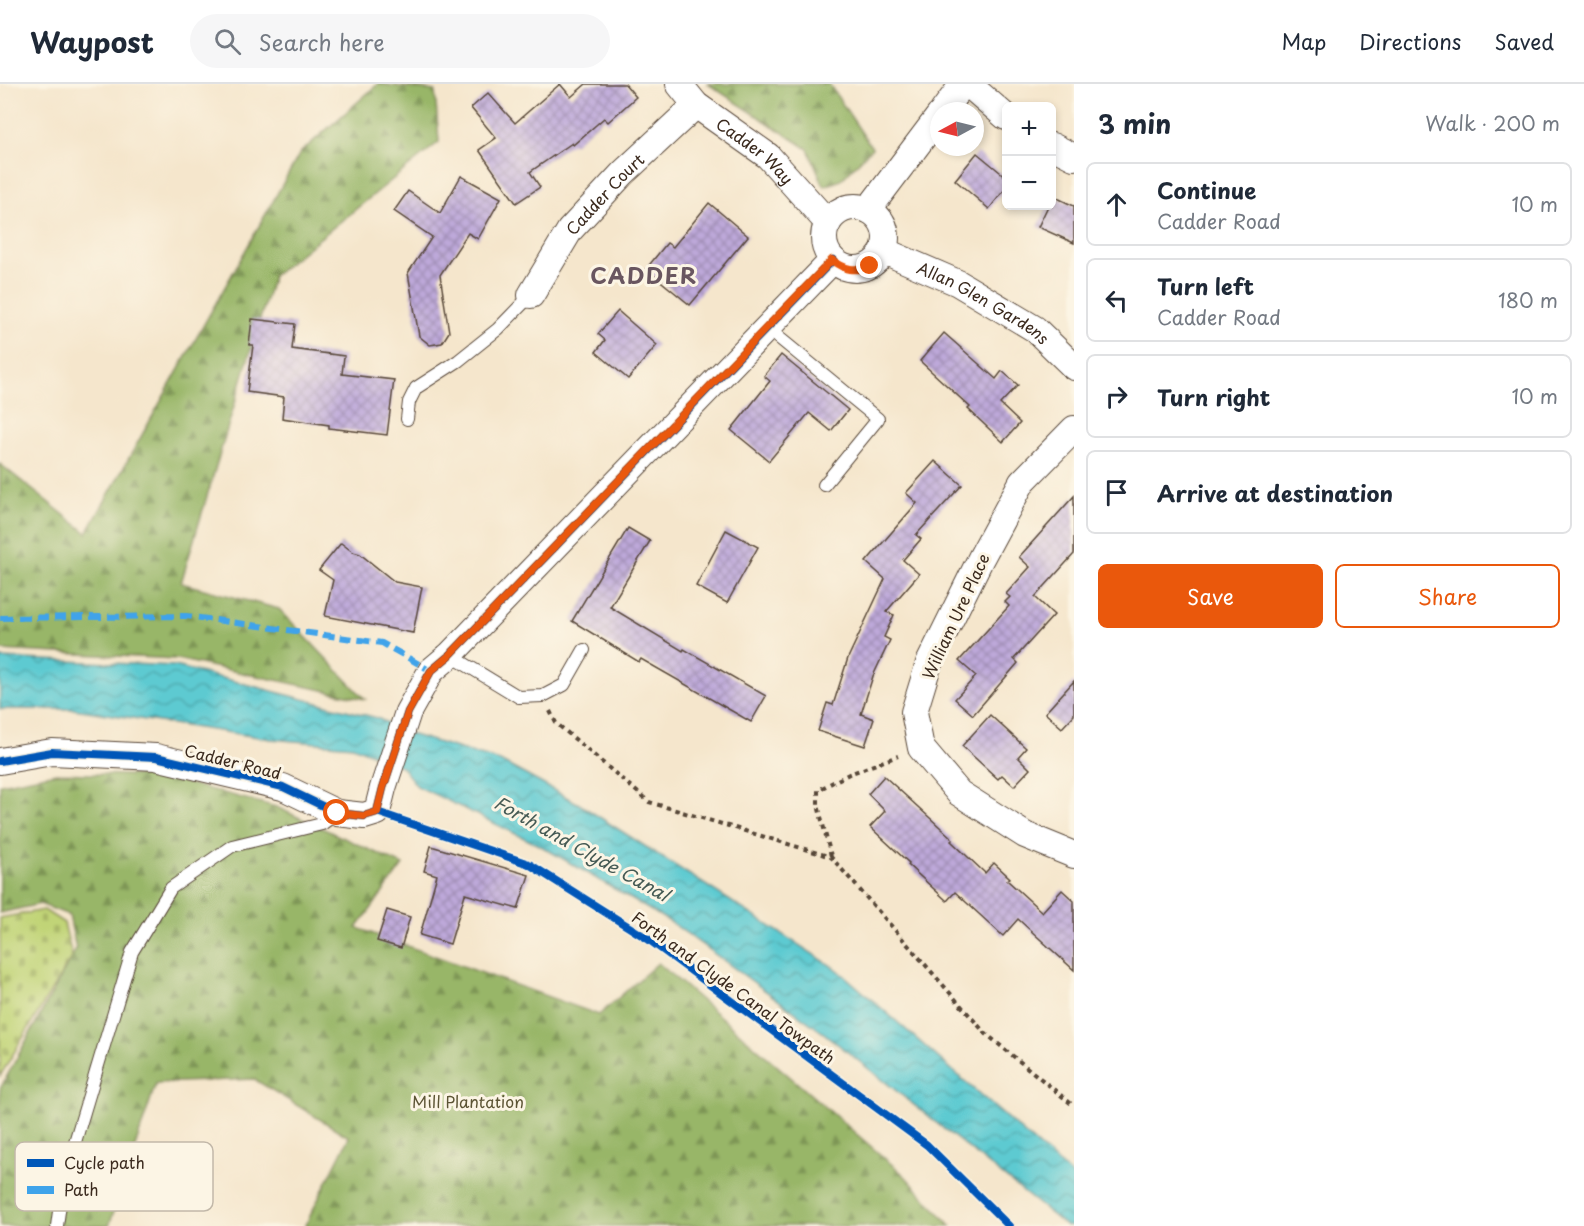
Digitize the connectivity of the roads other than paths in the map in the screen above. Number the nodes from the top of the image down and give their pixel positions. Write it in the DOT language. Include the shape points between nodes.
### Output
graph roads {
  1 [pos="679,84"];
  2 [pos="963,84"];
  3 [pos="968,84"];
  4 [pos="950,102"];
  5 [pos="696,105"];
  6 [pos="1002,114"];
  7 [pos="930,128"];
  8 [pos="1056,148"];
  9 [pos="1074,158"];
  10 [pos="868,210"];
  11 [pos="828,223"];
  12 [pos="884,251"];
  13 [pos="832,260"];
  14 [pos="531,295"];
  15 [pos="767,328"];
  16 [pos="1074,367"];
  17 [pos="407,419"];
  18 [pos="1074,429"];
  19 [pos="824,485"];
  20 [pos="584,650"];
  21 [pos="450,655"];
  22 [pos="0,761"];
  23 [pos="337,813"];
  24 [pos="1074,855"];
  25 [pos="75,1142"];
  26 [pos="59,1211"];
  27 [pos="57,1226"];
  1 -- 5 [label="street, Cadder Way"];
  2 -- 4 [label="street"];
  3 -- 6 [label="street"];
  5 -- 11 [label="street, Cadder Way" via="768,156"];
  5 -- 14 [label="street, Cadder Court" via="623,173 570,230"];
  7 -- 10 [label="street"];
  8 -- 9 [label="street"];
  10 -- 11 [label="street" via="850,207"];
  10 -- 12 [label="street" via="882,223"];
  11 -- 13 [label="street" via="824,243"];
  12 -- 13 [label="street" via="879,260 861,269 851,270"];
  12 -- 16 [label="street, Allan Glen Gardens" via="958,283 1035,329"];
  13 -- 15 [label="street, Cadder Road"];
  14 -- 17 [label="lane" via="458,361 417,388 409,402"];
  15 -- 19 [label="lane" via="879,419"];
  15 -- 21 [label="street, Cadder Road"];
  18 -- 24 [label="street, William Ure Place" via="1022,482 929,663 914,712 921,748 959,794 1025,835"];
  20 -- 21 [label="lane" via="564,685 543,696 519,697"];
  21 -- 23 [label="street, Cadder Road" via="431,671 408,712 377,812 364,816"];
  22 -- 23 [label="street, Cadder Road" via="52,752 156,757 283,787"];
  23 -- 25 [label="lane" via="322,824 232,846 171,888 132,952"];
  26 -- 27 [label="lane"];
}
